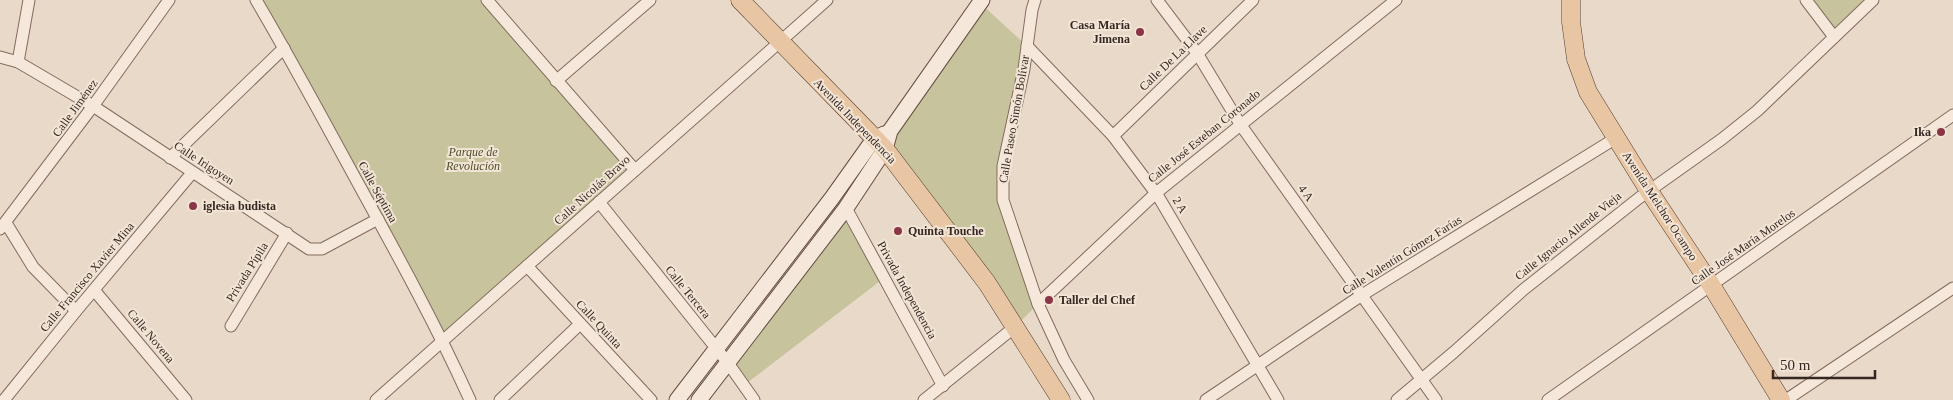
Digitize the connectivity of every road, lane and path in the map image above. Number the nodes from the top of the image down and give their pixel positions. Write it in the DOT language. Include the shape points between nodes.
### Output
graph roads {
  1 [pos="29,0"];
  2 [pos="169,0"];
  3 [pos="256,0"];
  4 [pos="487,0"];
  5 [pos="650,0"];
  6 [pos="740,0"];
  7 [pos="827,0"];
  8 [pos="982,0"];
  9 [pos="1035,0"];
  10 [pos="1158,0"];
  11 [pos="1253,0"];
  12 [pos="1396,0"];
  13 [pos="1571,0"];
  14 [pos="1806,0"];
  15 [pos="1870,1"];
  16 [pos="1834,37"];
  17 [pos="780,43"];
  18 [pos="1027,46"];
  19 [pos="284,48"];
  20 [pos="1197,53"];
  21 [pos="0,57"];
  22 [pos="18,62"];
  23 [pos="556,80"];
  24 [pos="93,106"];
  25 [pos="1953,115"];
  26 [pos="1240,124"];
  27 [pos="1113,136"];
  28 [pos="1616,138"];
  29 [pos="880,144"];
  30 [pos="170,158"];
  31 [pos="635,170"];
  32 [pos="192,173"];
  33 [pos="1649,191"];
  34 [pos="1156,193"];
  35 [pos="598,202"];
  36 [pos="846,208"];
  37 [pos="378,219"];
  38 [pos="3,226"];
  39 [pos="287,233"];
  40 [pos="527,266"];
  41 [pos="1712,285"];
  42 [pos="1953,288"];
  43 [pos="94,290"];
  44 [pos="1362,295"];
  45 [pos="1038,304"];
  46 [pos="76,311"];
  47 [pos="580,324"];
  48 [pos="230,326"];
  49 [pos="1016,326"];
  50 [pos="443,341"];
  51 [pos="717,350"];
  52 [pos="728,363"];
  53 [pos="1256,366"];
  54 [pos="1422,380"];
  55 [pos="943,386"];
  56 [pos="4,400"];
  57 [pos="186,400"];
  58 [pos="376,400"];
  59 [pos="470,400"];
  60 [pos="500,400"];
  61 [pos="651,400"];
  62 [pos="677,400"];
  63 [pos="699,400"];
  64 [pos="754,400"];
  65 [pos="924,400"];
  66 [pos="1061,400"];
  67 [pos="1088,400"];
  68 [pos="1206,400"];
  69 [pos="1278,400"];
  70 [pos="1397,400"];
  71 [pos="1436,400"];
  72 [pos="1548,400"];
  73 [pos="1781,400"];
  74 [pos="1786,400"];
  1 -- 22 [label="street"];
  2 -- 24 [label="street, Calle Jiménez"];
  3 -- 19 [label="street, Calle Séptima"];
  4 -- 23 [label="street"];
  5 -- 23 [label="street"];
  6 -- 17 [label="main road, Avenida Independencia"];
  7 -- 17 [label="street, Calle Nicolás Bravo"];
  8 -- 29 [label="main road"];
  9 -- 18 [label="street, Calle Paseo Simón Bolívar"];
  10 -- 20 [label="street, 4 A"];
  11 -- 20 [label="street, Calle De La Llave"];
  12 -- 26 [label="street, Calle José Esteban Coronado"];
  13 -- 28 [label="main road, Avenida Melchor Ocampo" via="1576,59 1588,92"];
  14 -- 16 [label="street"];
  15 -- 16 [label="street, Calle Ignacio Allende Vieja"];
  16 -- 33 [label="street, Calle Ignacio Allende Vieja" via="1757,111"];
  17 -- 29 [label="main road, Avenida Independencia"];
  17 -- 31 [label="street, Calle Nicolás Bravo"];
  18 -- 27 [label="street, 2 A"];
  18 -- 45 [label="street, Calle Paseo Simón Bolívar" via="1003,166 1002,188 1003,200"];
  19 -- 30 [label="street"];
  19 -- 37 [label="street, Calle Séptima"];
  20 -- 26 [label="street, 4 A"];
  20 -- 27 [label="street, Calle De La Llave"];
  21 -- 22 [label="street, Calle Irigoyen"];
  22 -- 24 [label="street, Calle Irigoyen"];
  23 -- 31 [label="street"];
  24 -- 30 [label="street, Calle Irigoyen"];
  24 -- 38 [label="street, Calle Jiménez"];
  25 -- 41 [label="street, Calle José María Morelos"];
  26 -- 34 [label="street, Calle José Esteban Coronado"];
  26 -- 44 [label="street, 4 A"];
  27 -- 34 [label="street, 2 A"];
  28 -- 33 [label="main road, Avenida Melchor Ocampo"];
  28 -- 44 [label="street, Calle Valentín Gómez Farías"];
  29 -- 36 [label="main road"];
  29 -- 49 [label="main road, Avenida Independencia"];
  29 -- 51 [label="main road" via="832,198"];
  30 -- 32 [label="street, Calle Irigoyen"];
  31 -- 35 [label="street, Calle Nicolás Bravo"];
  32 -- 39 [label="street, Calle Irigoyen"];
  32 -- 43 [label="street, Calle Francisco Xavier Mina"];
  33 -- 41 [label="main road, Avenida Melchor Ocampo"];
  33 -- 54 [label="street, Calle Ignacio Allende Vieja" via="1523,290"];
  34 -- 45 [label="street, Calle José Esteban Coronado"];
  34 -- 53 [label="street, 2 A"];
  35 -- 40 [label="street, Calle Nicolás Bravo"];
  35 -- 51 [label="street, Calle Tercera"];
  36 -- 52 [label="main road"];
  36 -- 55 [label="street, Privada Independencia"];
  37 -- 39 [label="street, Calle Irigoyen" via="322,249 309,249"];
  37 -- 50 [label="street, Calle Séptima"];
  38 -- 46 [label="street" via="34,266"];
  39 -- 48 [label="street, Privada Pípila"];
  40 -- 47 [label="street, Calle Quinta"];
  40 -- 50 [label="street, Calle Nicolás Bravo"];
  41 -- 72 [label="street, Calle José María Morelos"];
  41 -- 73 [label="main road, Avenida Melchor Ocampo"];
  42 -- 74 [label="street"];
  43 -- 46 [label="street, Calle Francisco Xavier Mina"];
  43 -- 57 [label="street, Calle Novena"];
  44 -- 53 [label="street, Calle Valentín Gómez Farías"];
  44 -- 54 [label="street, 4 A"];
  45 -- 67 [label="street, Calle Paseo Simón Bolívar" via="1064,360"];
  46 -- 56 [label="street, Calle Francisco Xavier Mina"];
  47 -- 60 [label="street"];
  47 -- 61 [label="street, Calle Quinta"];
  49 -- 55 [label="street"];
  49 -- 66 [label="main road, Avenida Independencia"];
  50 -- 58 [label="street, Calle Nicolás Bravo"];
  50 -- 59 [label="street, Calle Séptima"];
  51 -- 52 [label="street, Calle Tercera"];
  51 -- 62 [label="main road"];
  52 -- 63 [label="main road"];
  52 -- 64 [label="street, Calle Tercera"];
  53 -- 68 [label="street, Calle Valentín Gómez Farías"];
  53 -- 69 [label="street, 2 A"];
  54 -- 70 [label="street, Calle Ignacio Allende Vieja"];
  54 -- 71 [label="street, 4 A"];
  55 -- 65 [label="street"];
}
